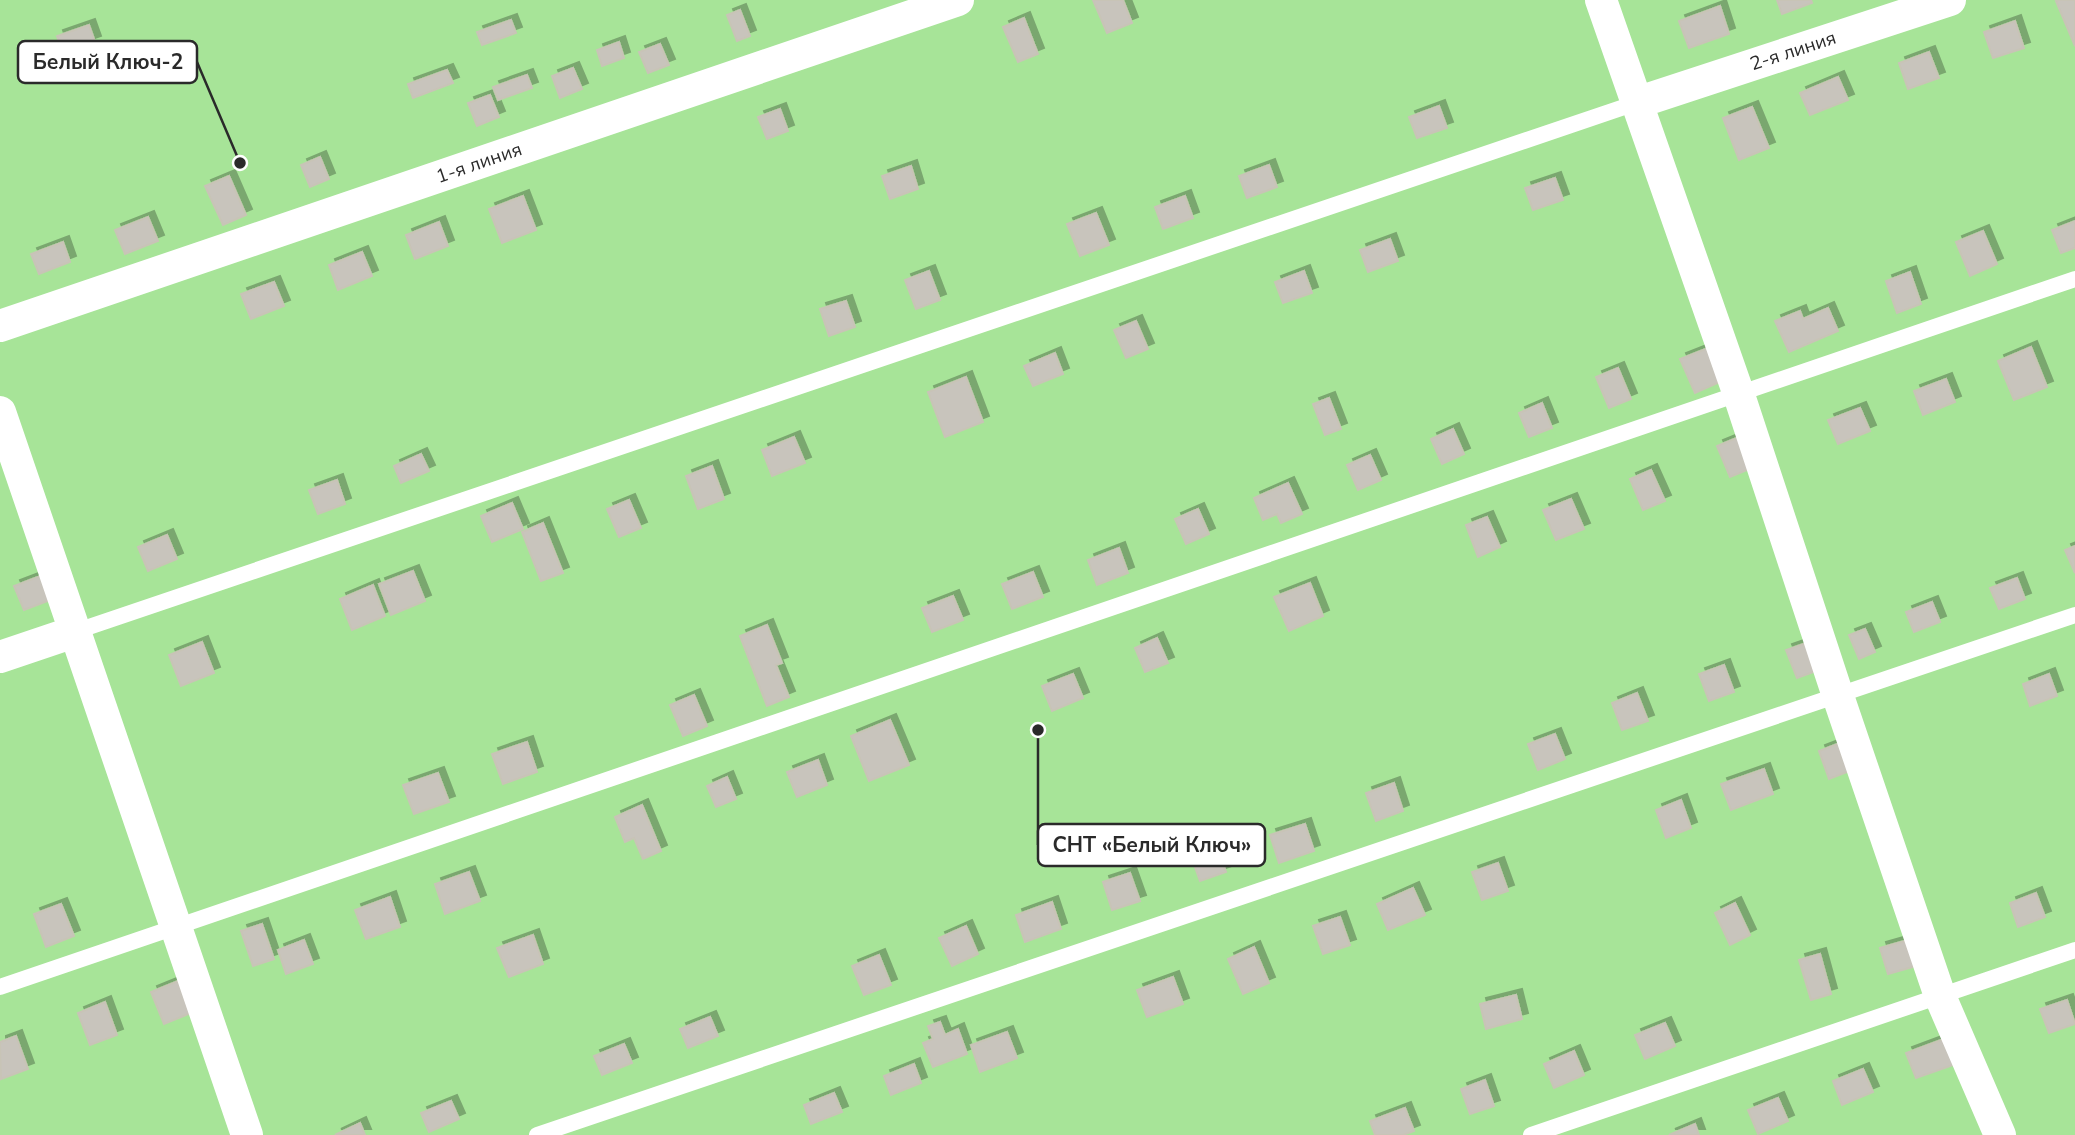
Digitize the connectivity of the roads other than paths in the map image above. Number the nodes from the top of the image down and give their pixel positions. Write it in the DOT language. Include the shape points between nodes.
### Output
graph roads {
  1 [pos="958,0"];
  2 [pos="1601,0"];
  3 [pos="1950,0"];
  4 [pos="1636,103"];
  5 [pos="2075,279"];
  6 [pos="0,326"];
  7 [pos="1738,393"];
  8 [pos="0,412"];
  9 [pos="2075,615"];
  10 [pos="74,632"];
  11 [pos="0,657"];
  12 [pos="1838,696"];
  13 [pos="176,927"];
  14 [pos="2075,950"];
  15 [pos="0,987"];
  16 [pos="1940,996"];
  17 [pos="247,1135"];
  18 [pos="537,1135"];
  19 [pos="1531,1135"];
  20 [pos="2000,1135"];
  1 -- 6 [label="street, 1-я линия"];
  2 -- 4 [label="street"];
  3 -- 4 [label="street, 2-я линия"];
  4 -- 7 [label="street"];
  4 -- 10 [label="lane"];
  5 -- 7 [label="lane"];
  7 -- 12 [label="street"];
  7 -- 13 [label="lane"];
  8 -- 10 [label="street"];
  9 -- 12 [label="lane"];
  10 -- 11 [label="street"];
  10 -- 13 [label="street"];
  12 -- 16 [label="street"];
  12 -- 18 [label="lane"];
  13 -- 15 [label="lane"];
  13 -- 17 [label="street"];
  14 -- 16 [label="lane"];
  16 -- 19 [label="lane"];
  16 -- 20 [label="street"];
}
